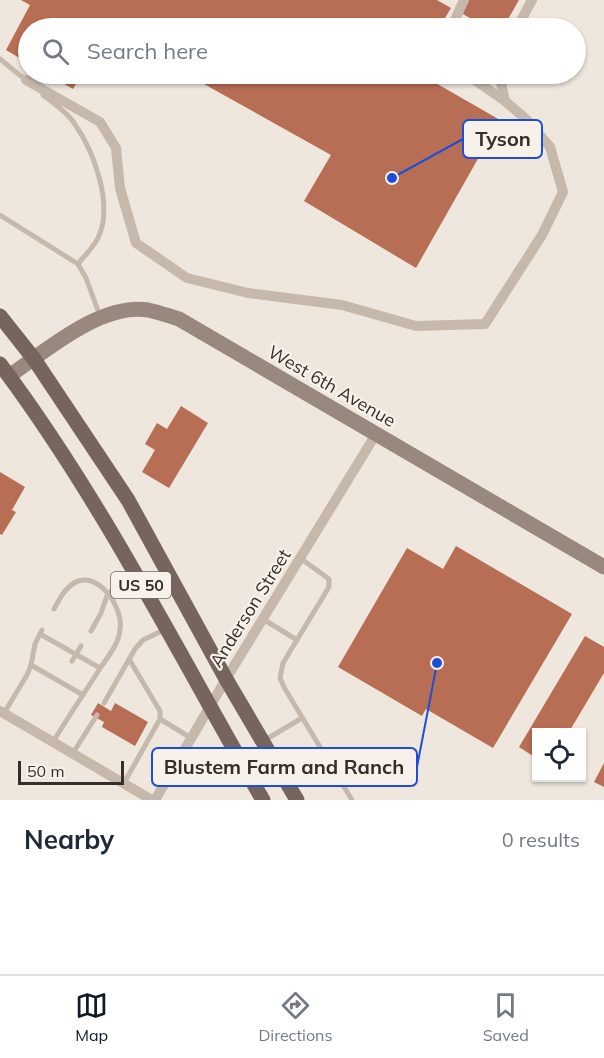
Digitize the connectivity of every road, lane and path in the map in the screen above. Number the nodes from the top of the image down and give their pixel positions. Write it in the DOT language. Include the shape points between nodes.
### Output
graph roads {
  1 [pos="464,0"];
  2 [pos="532,0"];
  3 [pos="456,18"];
  4 [pos="522,18"];
  5 [pos="0,59"];
  6 [pos="18,74"];
  7 [pos="31,84"];
  8 [pos="33,84"];
  9 [pos="480,84"];
  10 [pos="501,84"];
  11 [pos="505,101"];
  12 [pos="0,215"];
  13 [pos="78,264"];
  14 [pos="0,316"];
  15 [pos="100,317"];
  16 [pos="34,359"];
  17 [pos="3,374"];
  18 [pos="376,434"];
  19 [pos="300,558"];
  20 [pos="604,567"];
  21 [pos="137,577"];
  22 [pos="108,592"];
  23 [pos="54,609"];
  24 [pos="263,619"];
  25 [pos="166,629"];
  26 [pos="91,631"];
  27 [pos="297,640"];
  28 [pos="81,646"];
  29 [pos="76,654"];
  30 [pos="129,659"];
  31 [pos="72,661"];
  32 [pos="32,665"];
  33 [pos="100,668"];
  34 [pos="64,673"];
  35 [pos="226,679"];
  36 [pos="59,681"];
  37 [pos="83,695"];
  38 [pos="104,703"];
  39 [pos="209,707"];
  40 [pos="2,712"];
  41 [pos="97,715"];
  42 [pos="302,718"];
  43 [pos="160,719"];
  44 [pos="191,738"];
  45 [pos="262,741"];
  46 [pos="53,742"];
  47 [pos="73,753"];
  48 [pos="124,783"];
  49 [pos="154,800"];
  50 [pos="263,800"];
  51 [pos="297,800"];
  52 [pos="352,800"];
  1 -- 3 [label="street"];
  2 -- 4 [label="street"];
  5 -- 6 [label="lane"];
  7 -- 13 [label="lane" via="73,121 89,148 102,186 103,220 98,239"];
  8 -- 11 [label="street" via="100,122 116,148 120,188 136,243 187,278 248,293 342,305 416,326 485,324 542,235 562,192 550,147"];
  9 -- 11 [label="street"];
  10 -- 11 [label="street"];
  12 -- 13 [label="lane"];
  13 -- 15 [label="lane"];
  14 -- 16 [label="main road, US 50"];
  15 -- 16 [label="street, West 6th Avenue"];
  15 -- 18 [label="street, West 6th Avenue" via="148,310 179,319"];
  16 -- 17 [label="street, West 6th Avenue"];
  16 -- 35 [label="main road, US 50" via="128,500"];
  17 -- 21 [label="main road, US 50" via="50,432"];
  18 -- 19 [label="street, Anderson Street"];
  18 -- 20 [label="street, West 6th Avenue"];
  19 -- 24 [label="street, Anderson Street"];
  19 -- 27 [label="lane" via="329,579 330,587"];
  21 -- 22 [label="lane"];
  21 -- 25 [label="main road, US 50"];
  22 -- 23 [label="lane" via="90,581 75,582"];
  22 -- 26 [label="lane"];
  22 -- 33 [label="lane" via="120,616 120,631"];
  24 -- 27 [label="lane"];
  24 -- 35 [label="street, Anderson Street"];
  25 -- 30 [label="lane" via="143,640"];
  25 -- 39 [label="main road, US 50"];
  27 -- 42 [label="lane" via="283,663 280,678"];
  28 -- 29 [label="lane"];
  29 -- 31 [label="lane"];
  29 -- 32 [label="lane" via="41,632"];
  29 -- 33 [label="lane"];
  30 -- 38 [label="lane"];
  30 -- 43 [label="lane" via="160,711"];
  32 -- 36 [label="lane"];
  32 -- 40 [label="lane"];
  33 -- 37 [label="lane"];
  34 -- 36 [label="lane"];
  35 -- 39 [label="street, Anderson Street"];
  35 -- 45 [label="main road, US 50"];
  36 -- 37 [label="lane"];
  37 -- 46 [label="lane"];
  39 -- 44 [label="street, Anderson Street"];
  39 -- 50 [label="main road, US 50"];
  40 -- 46 [label="street"];
  41 -- 47 [label="lane"];
  42 -- 45 [label="lane"];
  42 -- 52 [label="lane"];
  43 -- 44 [label="lane"];
  43 -- 48 [label="lane"];
  44 -- 49 [label="street, Anderson Street"];
  45 -- 51 [label="main road, US 50"];
  46 -- 47 [label="street"];
  47 -- 48 [label="street"];
  48 -- 49 [label="street"];
}
